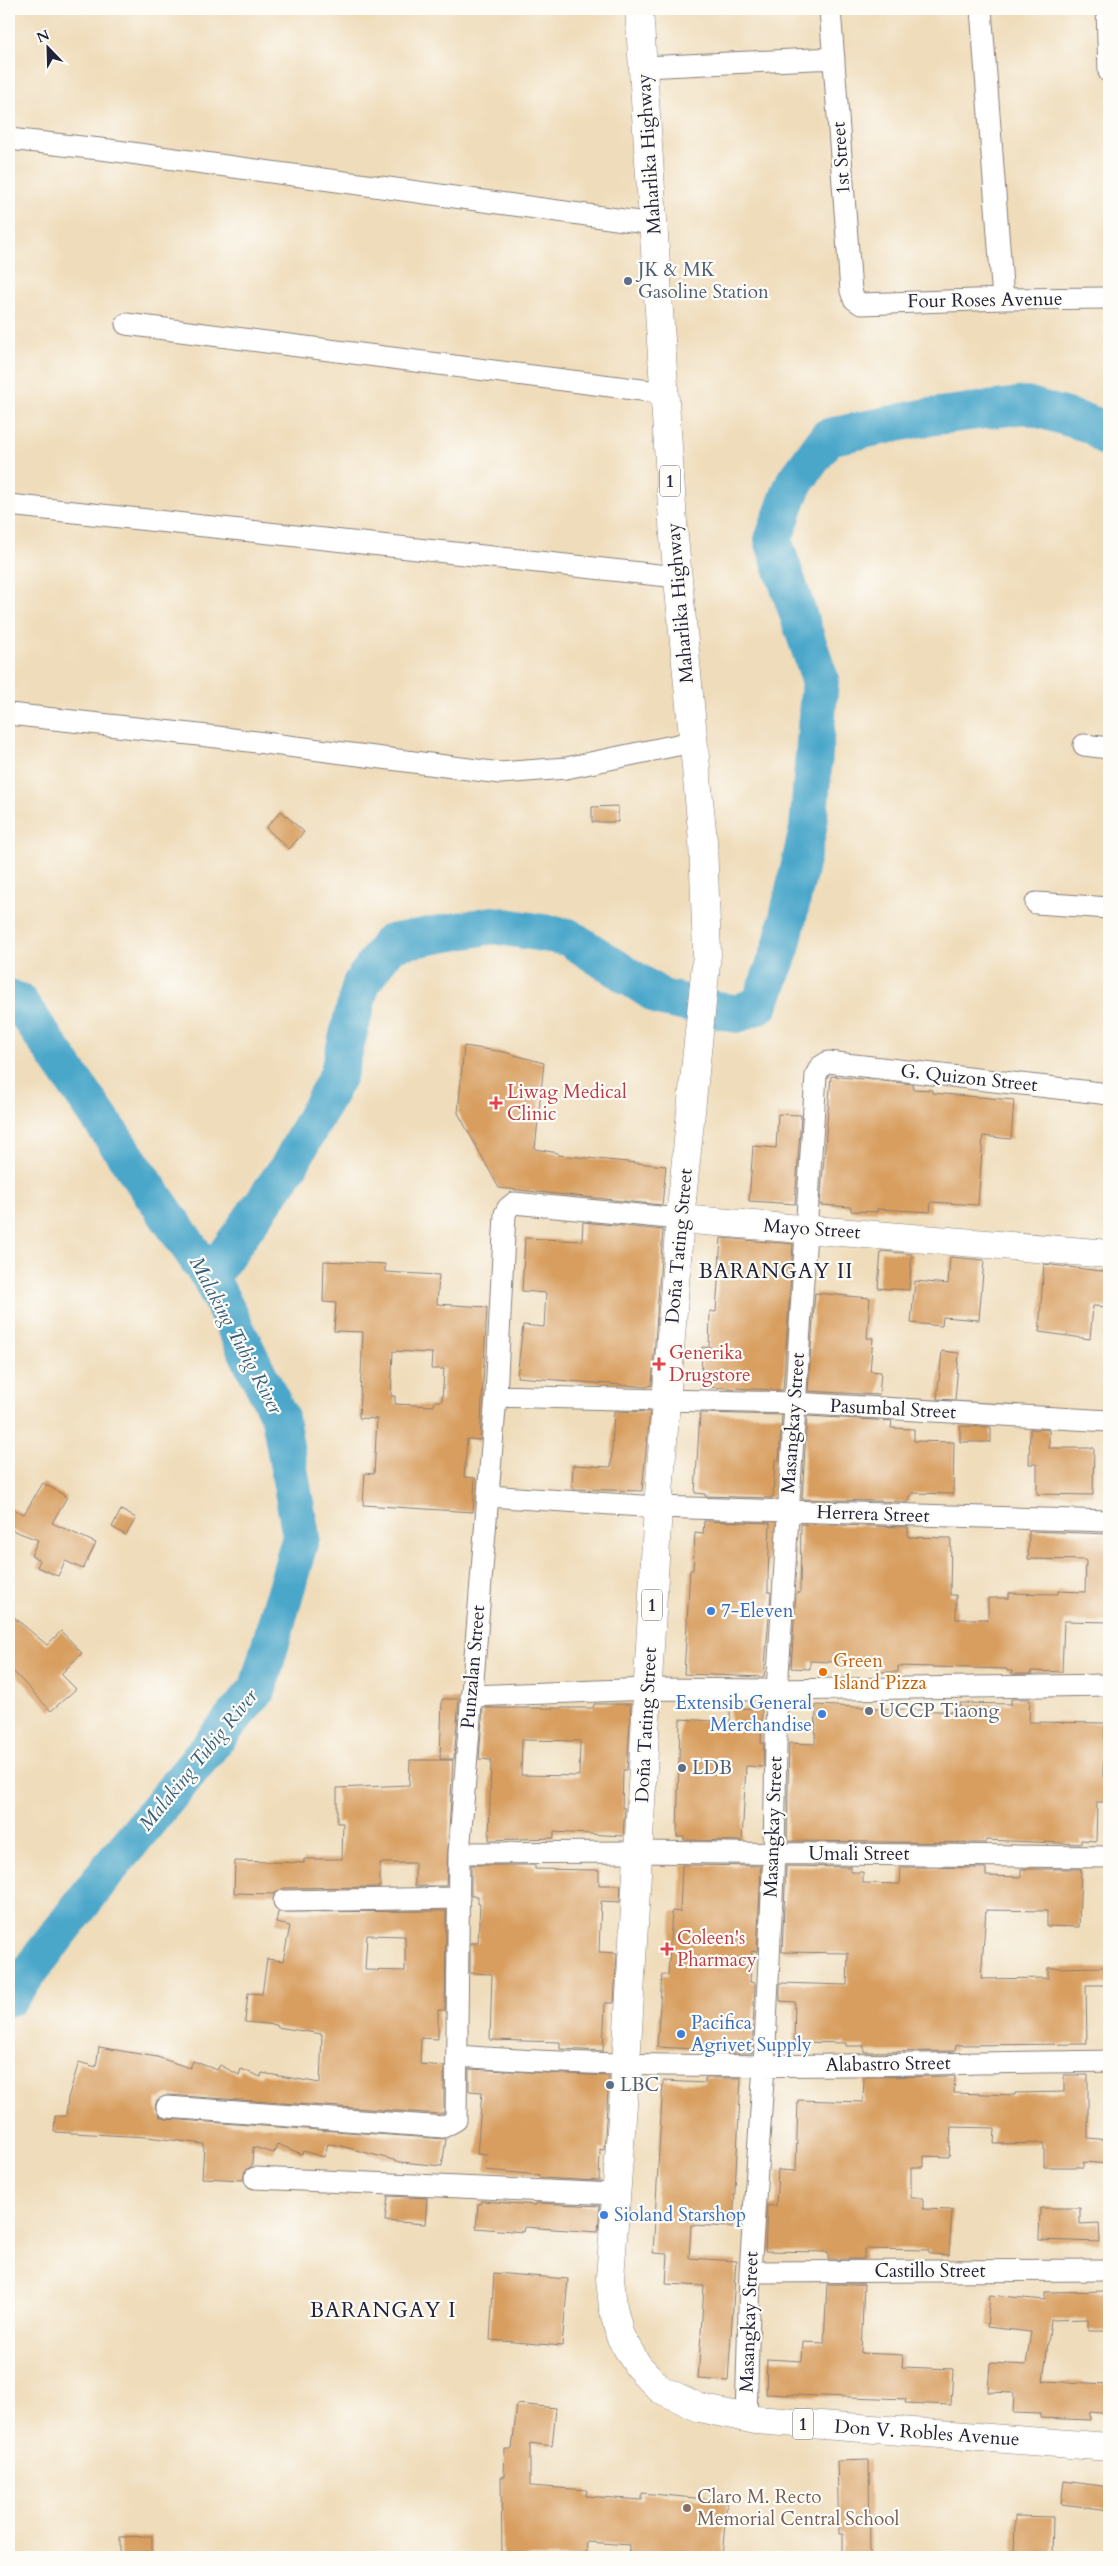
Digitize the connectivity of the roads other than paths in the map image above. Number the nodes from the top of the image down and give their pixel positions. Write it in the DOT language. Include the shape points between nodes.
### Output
graph roads {
  1 [pos="639,9"];
  2 [pos="830,9"];
  3 [pos="981,9"];
  4 [pos="1107,9"];
  5 [pos="834,58"];
  6 [pos="644,67"];
  7 [pos="1109,72"];
  8 [pos="9,140"];
  9 [pos="653,224"];
  10 [pos="1003,298"];
  11 [pos="1109,298"];
  12 [pos="861,304"];
  13 [pos="126,324"];
  14 [pos="666,393"];
  15 [pos="9,505"];
  16 [pos="677,577"];
  17 [pos="9,714"];
  18 [pos="692,742"];
  19 [pos="1084,745"];
  20 [pos="1109,748"];
  21 [pos="1036,902"];
  22 [pos="1109,908"];
  23 [pos="701,1017"];
  24 [pos="828,1062"];
  25 [pos="1109,1094"];
  26 [pos="514,1203"];
  27 [pos="680,1219"];
  28 [pos="806,1228"];
  29 [pos="1109,1254"];
  30 [pos="496,1396"];
  31 [pos="667,1399"];
  32 [pos="794,1403"];
  33 [pos="1109,1421"];
  34 [pos="488,1496"];
  35 [pos="658,1507"];
  36 [pos="787,1512"];
  37 [pos="1109,1521"];
  38 [pos="1109,1686"];
  39 [pos="648,1689"];
  40 [pos="777,1690"];
  41 [pos="471,1696"];
  42 [pos="638,1852"];
  43 [pos="459,1853"];
  44 [pos="774,1853"];
  45 [pos="1109,1857"];
  46 [pos="459,1898"];
  47 [pos="284,1901"];
  48 [pos="457,2056"];
  49 [pos="1109,2061"];
  50 [pos="626,2064"];
  51 [pos="764,2066"];
  52 [pos="168,2107"];
  53 [pos="255,2178"];
  54 [pos="615,2194"];
  55 [pos="1109,2270"];
  56 [pos="750,2272"];
  57 [pos="660,2389"];
  58 [pos="746,2419"];
  59 [pos="1109,2447"];
  1 -- 6 [label="main road, Maharlika Highway / 1"];
  2 -- 5 [label="street, 1st Street"];
  3 -- 10 [label="street"];
  4 -- 7 [label="street"];
  5 -- 6 [label="street"];
  5 -- 12 [label="street, 1st Street" via="851,291"];
  6 -- 9 [label="main road, Maharlika Highway / 1"];
  8 -- 9 [label="street" via="118,151"];
  9 -- 14 [label="main road, Maharlika Highway / 1"];
  10 -- 11 [label="street, Four Roses Avenue"];
  10 -- 12 [label="street, Four Roses Avenue"];
  13 -- 14 [label="street"];
  14 -- 16 [label="main road, Maharlika Highway / 1"];
  15 -- 16 [label="street"];
  16 -- 18 [label="main road, Maharlika Highway / 1"];
  17 -- 18 [label="street" via="500,773 566,768"];
  18 -- 23 [label="main road, Maharlika Highway / 1" via="703,842 706,954"];
  19 -- 20 [label="street"];
  21 -- 22 [label="street"];
  23 -- 27 [label="main road, Doña Tating Street / 1"];
  24 -- 25 [label="street, G. Quizon Street"];
  24 -- 28 [label="street, Masangkay Street" via="816,1075"];
  26 -- 27 [label="street, Mayo Street"];
  26 -- 30 [label="street, Punzalan Street" via="505,1214"];
  27 -- 28 [label="main road, Mayo Street"];
  27 -- 31 [label="main road, Doña Tating Street / 1"];
  28 -- 29 [label="main road, Mayo Street"];
  28 -- 32 [label="street, Masangkay Street"];
  30 -- 31 [label="street, Pasumbal Street"];
  30 -- 34 [label="street, Punzalan Street"];
  31 -- 32 [label="street, Pasumbal Street"];
  31 -- 35 [label="main road, Doña Tating Street / 1"];
  32 -- 33 [label="street, Pasumbal Street"];
  32 -- 36 [label="street, Masangkay Street"];
  34 -- 35 [label="street, Herrera Street"];
  34 -- 41 [label="street, Punzalan Street"];
  35 -- 36 [label="street, Herrera Street"];
  35 -- 39 [label="main road, Doña Tating Street / 1"];
  36 -- 37 [label="street, Herrera Street"];
  36 -- 40 [label="street, Masangkay Street"];
  38 -- 40 [label="street"];
  39 -- 40 [label="street"];
  39 -- 41 [label="street"];
  39 -- 42 [label="main road, Doña Tating Street / 1"];
  40 -- 44 [label="street, Masangkay Street"];
  41 -- 43 [label="street, Punzalan Street"];
  42 -- 43 [label="street, Umali Street"];
  42 -- 44 [label="street, Umali Street"];
  42 -- 50 [label="main road, Doña Tating Street / 1"];
  43 -- 46 [label="street, Punzalan Street"];
  44 -- 45 [label="street, Umali Street"];
  44 -- 51 [label="street, Masangkay Street"];
  46 -- 47 [label="street"];
  46 -- 48 [label="street, Punzalan Street"];
  48 -- 50 [label="street, Alabastro Street"];
  48 -- 52 [label="street, Punzalan Street" via="456,2120 443,2127"];
  49 -- 51 [label="street, Alabastro Street"];
  50 -- 51 [label="street, Alabastro Street"];
  50 -- 54 [label="main road, Doña Tating Street / 1"];
  51 -- 56 [label="street, Masangkay Street"];
  53 -- 54 [label="street"];
  54 -- 57 [label="main road, Doña Tating Street / 1" via="610,2278 613,2307 620,2336 638,2366"];
  55 -- 56 [label="street, Castillo Street"];
  56 -- 58 [label="street, Masangkay Street"];
  57 -- 58 [label="main road, Don V. Robles Avenue / 1" via="700,2408"];
  58 -- 59 [label="main road, Don V. Robles Avenue / 1"];
}
